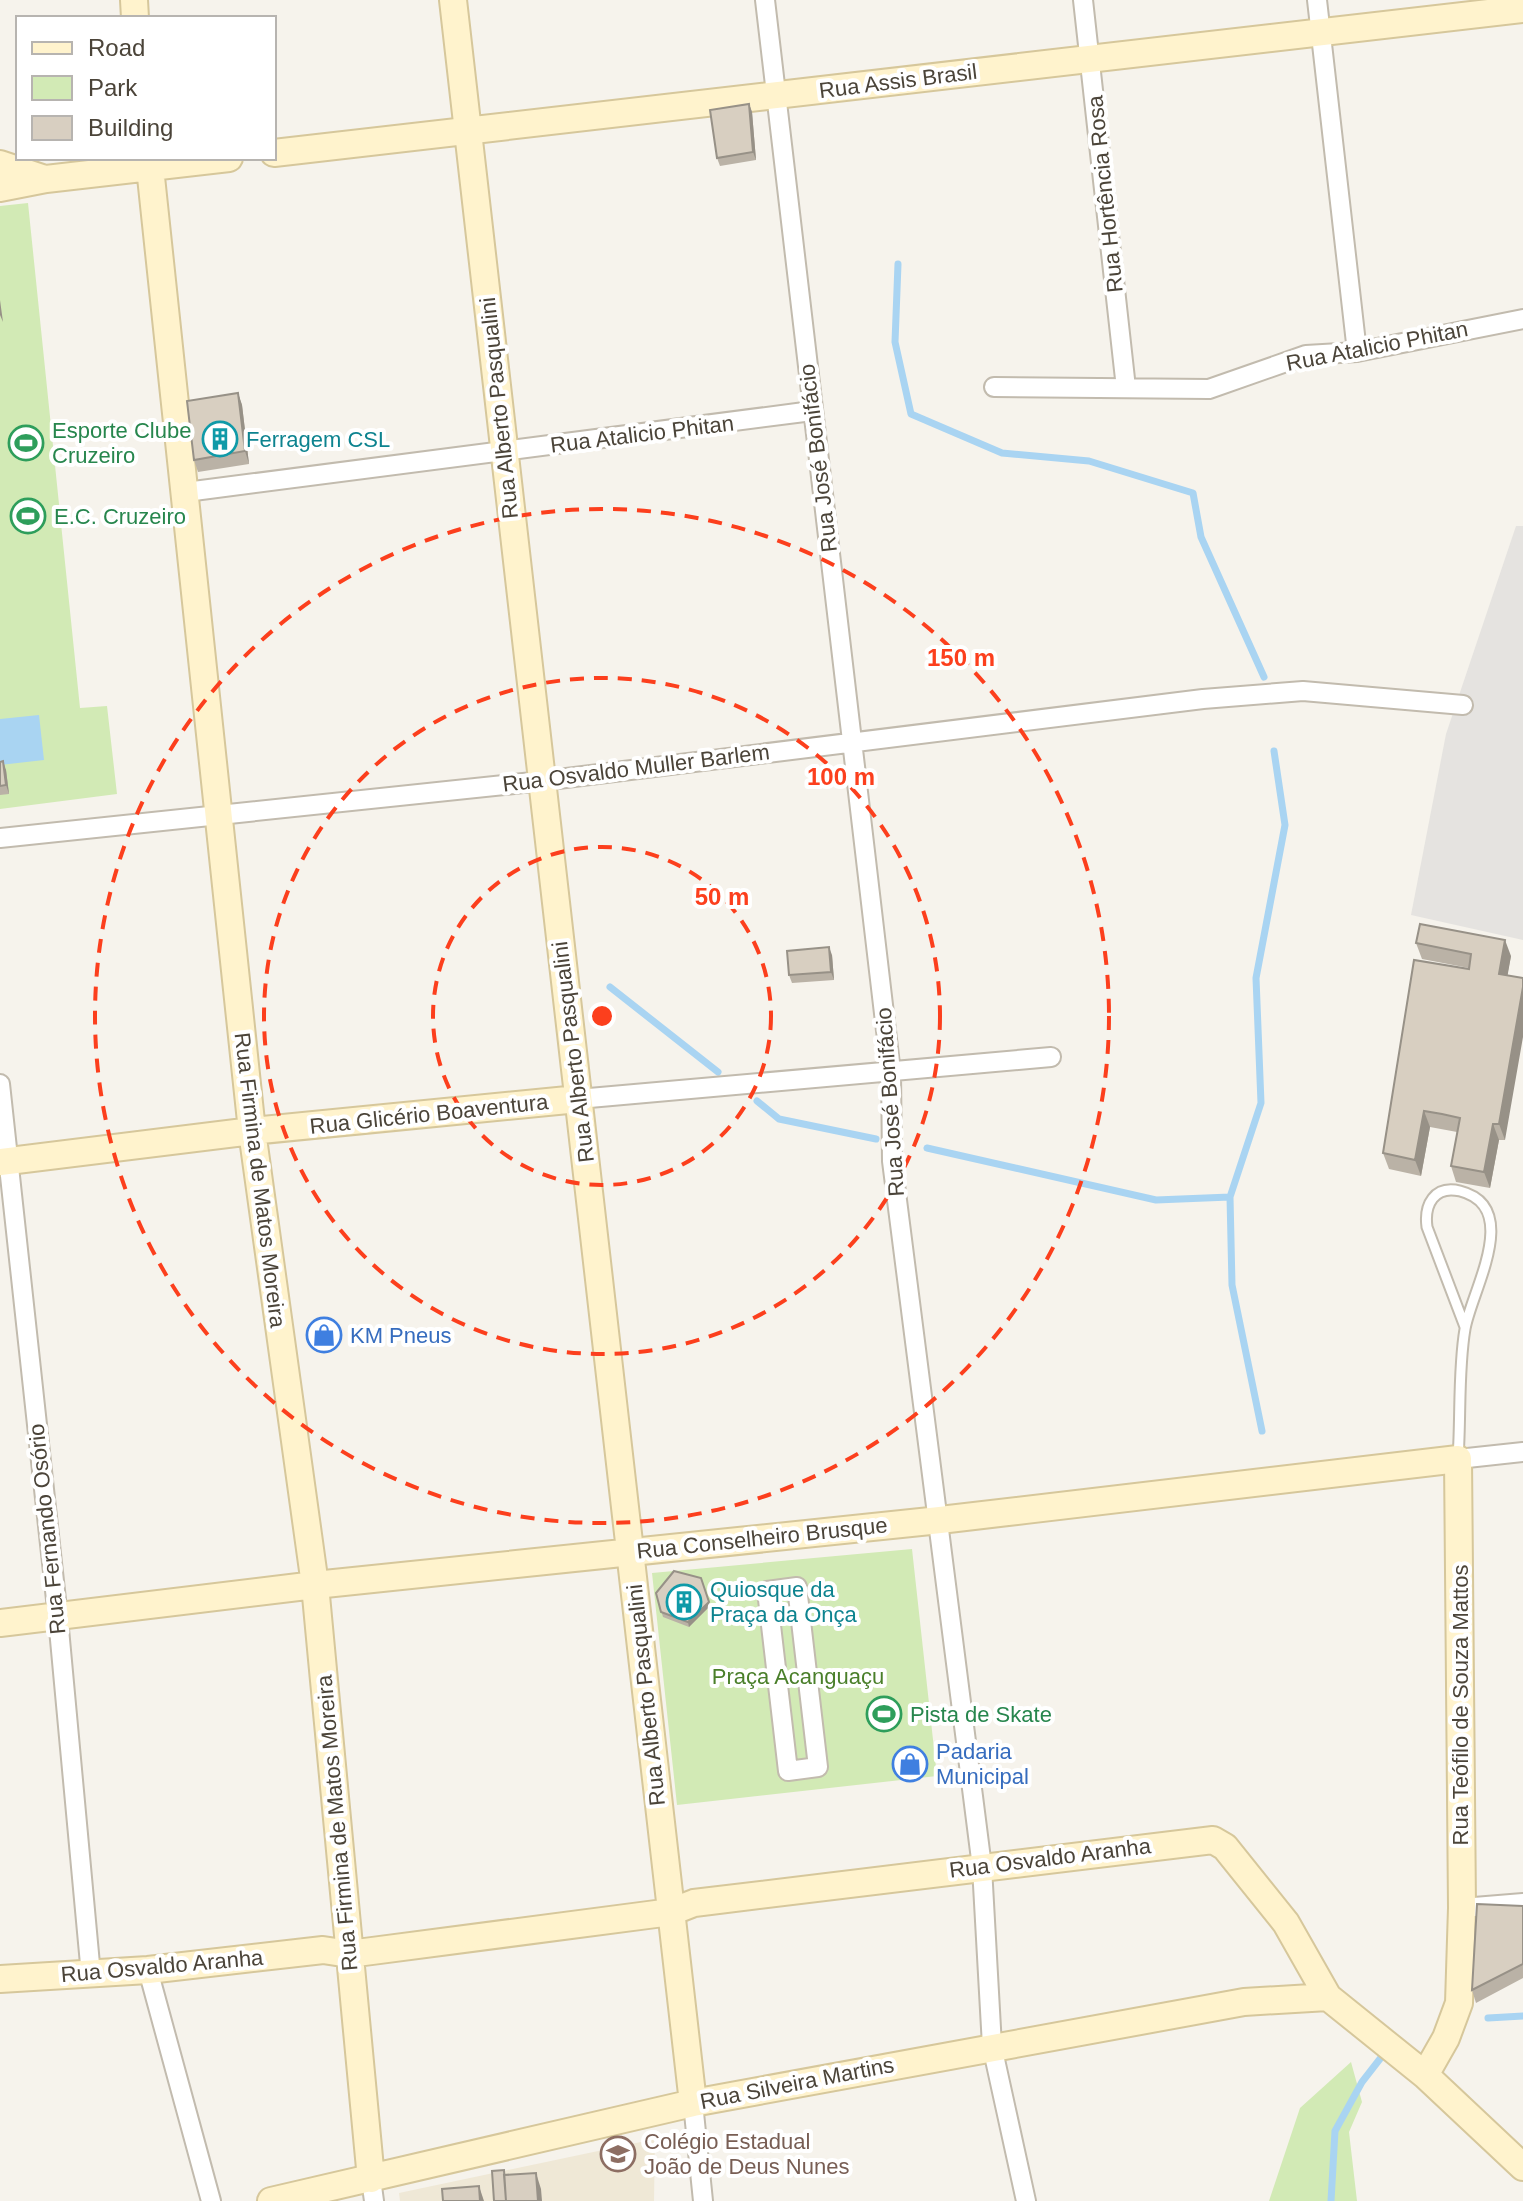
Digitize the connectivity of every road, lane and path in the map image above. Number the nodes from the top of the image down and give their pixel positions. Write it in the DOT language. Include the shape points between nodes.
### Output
graph roads {
  1 [pos="453,0"];
  2 [pos="765,0"];
  3 [pos="1083,0"];
  4 [pos="1317,0"];
  5 [pos="1523,9"];
  6 [pos="1320,33"];
  7 [pos="1089,59"];
  8 [pos="776,95"];
  9 [pos="468,131"];
  10 [pos="276,153"];
  11 [pos="190,160"];
  12 [pos="150,162"];
  13 [pos="0,164"];
  14 [pos="46,179"];
  15 [pos="0,188"];
  16 [pos="1523,319"];
  17 [pos="1357,352"];
  18 [pos="994,387"];
  19 [pos="1126,388"];
  20 [pos="812,411"];
  21 [pos="504,452"];
  22 [pos="186,492"];
  23 [pos="1463,705"];
  24 [pos="853,742"];
  25 [pos="542,781"];
  26 [pos="218,813"];
  27 [pos="0,838"];
  28 [pos="1051,1057"];
  29 [pos="891,1073"];
  30 [pos="0,1084"];
  31 [pos="578,1099"];
  32 [pos="252,1131"];
  33 [pos="3,1162"];
  34 [pos="1465,1327"];
  35 [pos="1523,1452"];
  36 [pos="1458,1459"];
  37 [pos="940,1520"];
  38 [pos="630,1551"];
  39 [pos="315,1585"];
  40 [pos="58,1618"];
  41 [pos="0,1623"];
  42 [pos="804,1645"];
  43 [pos="774,1648"];
  44 [pos="808,1681"];
  45 [pos="778,1684"];
  46 [pos="982,1867"];
  47 [pos="1523,1903"];
  48 [pos="678,1904"];
  49 [pos="1462,1908"];
  50 [pos="340,1947"];
  51 [pos="148,1970"];
  52 [pos="91,1975"];
  53 [pos="0,1979"];
  54 [pos="1328,1997"];
  55 [pos="992,2046"];
  56 [pos="1425,2075"];
  57 [pos="693,2103"];
  58 [pos="1523,2167"];
  59 [pos="372,2190"];
  60 [pos="211,2201"];
  61 [pos="271,2201"];
  62 [pos="703,2201"];
  63 [pos="1026,2201"];
  1 -- 9 [label="street, Rua Alberto Pasqualini"];
  2 -- 8 [label="street, Rua José Bonifácio"];
  3 -- 7 [label="street, Rua Hortência Rosa"];
  4 -- 6 [label="street"];
  5 -- 6 [label="street, Rua Assis Brasil"];
  6 -- 7 [label="street, Rua Assis Brasil"];
  6 -- 17 [label="street"];
  7 -- 8 [label="street, Rua Assis Brasil"];
  7 -- 19 [label="street, Rua Hortência Rosa"];
  8 -- 9 [label="street, Rua Assis Brasil"];
  8 -- 20 [label="street, Rua José Bonifácio"];
  9 -- 10 [label="street, Rua Assis Brasil"];
  9 -- 21 [label="street, Rua Alberto Pasqualini"];
  11 -- 12 [label="street"];
  12 -- 14 [label="street"];
  12 -- 22 [label="street, Rua Firmina de Matos Moreira"];
  13 -- 14 [label="street"];
  14 -- 15 [label="street"];
  16 -- 17 [label="street, Rua Atalicio Phitan"];
  17 -- 19 [label="street, Rua Atalicio Phitan" via="1306,355 1209,389"];
  18 -- 19 [label="street, Rua Atalicio Phitan"];
  20 -- 21 [label="street, Rua Atalicio Phitan"];
  20 -- 24 [label="street, Rua José Bonifácio"];
  21 -- 22 [label="street, Rua Atalicio Phitan"];
  21 -- 25 [label="street, Rua Alberto Pasqualini"];
  22 -- 26 [label="street, Rua Firmina de Matos Moreira"];
  23 -- 24 [label="street, Rua Osvaldo Muller Barlem" via="1303,691"];
  24 -- 25 [label="street, Rua Osvaldo Muller Barlem"];
  24 -- 29 [label="street, Rua José Bonifácio"];
  25 -- 26 [label="street, Rua Osvaldo Muller Barlem"];
  25 -- 31 [label="street, Rua Alberto Pasqualini"];
  26 -- 27 [label="street, Rua Osvaldo Muller Barlem"];
  26 -- 32 [label="street, Rua Firmina de Matos Moreira"];
  28 -- 29 [label="street, Rua Glicério Boaventura"];
  29 -- 31 [label="street, Rua Glicério Boaventura"];
  29 -- 37 [label="street, Rua José Bonifácio" via="892,1161"];
  30 -- 33 [label="street, Rua Fernando Osório"];
  31 -- 32 [label="street, Rua Glicério Boaventura"];
  31 -- 38 [label="street, Rua Alberto Pasqualini"];
  32 -- 33 [label="street, Rua Glicério Boaventura"];
  32 -- 39 [label="street, Rua Firmina de Matos Moreira"];
  33 -- 40 [label="street, Rua Fernando Osório"];
  34 -- 34 [label="lane, Rua Teófilo de Souza Mattos" via="1485,1279 1492,1217 1479,1199 1447,1191 1431,1198 1426,1218"];
  34 -- 36 [label="lane, Rua Teófilo de Souza Mattos"];
  35 -- 36 [label="street, Rua Conselheiro Brusque"];
  36 -- 37 [label="street, Rua Conselheiro Brusque"];
  36 -- 49 [label="street, Rua Teófilo de Souza Mattos"];
  37 -- 38 [label="street, Rua Conselheiro Brusque"];
  37 -- 46 [label="street, Rua José Bonifácio"];
  38 -- 39 [label="street, Rua Conselheiro Brusque"];
  38 -- 48 [label="street, Rua Alberto Pasqualini"];
  39 -- 40 [label="street, Rua Conselheiro Brusque"];
  39 -- 50 [label="street, Rua Firmina de Matos Moreira"];
  40 -- 41 [label="street, Rua Conselheiro Brusque"];
  40 -- 52 [label="street, Rua Fernando Osório"];
  42 -- 43 [label="street"];
  42 -- 43 [label="street" via="797,1587 767,1591"];
  42 -- 44 [label="street"];
  43 -- 45 [label="street"];
  44 -- 45 [label="street"];
  44 -- 45 [label="street" via="818,1767 788,1771"];
  46 -- 48 [label="street, Rua Osvaldo Aranha"];
  46 -- 54 [label="street, Rua Osvaldo Aranha" via="1213,1840 1225,1847 1286,1923"];
  46 -- 55 [label="street, Rua José Bonifácio"];
  47 -- 49 [label="street"];
  48 -- 50 [label="street, Rua Osvaldo Aranha"];
  48 -- 57 [label="street, Rua Alberto Pasqualini"];
  49 -- 56 [label="street, Rua Teófilo de Souza Mattos" via="1459,2003"];
  50 -- 51 [label="street, Rua Osvaldo Aranha"];
  50 -- 59 [label="street, Rua Firmina de Matos Moreira"];
  51 -- 52 [label="street, Rua Osvaldo Aranha"];
  51 -- 60 [label="street"];
  52 -- 53 [label="street, Rua Osvaldo Aranha"];
  54 -- 55 [label="street, Rua Silveira Martins" via="1244,2002"];
  54 -- 56 [label="street"];
  55 -- 57 [label="street, Rua Silveira Martins"];
  55 -- 63 [label="street, Rua José Bonifácio"];
  56 -- 58 [label="street"];
  57 -- 59 [label="street, Rua Silveira Martins"];
  57 -- 62 [label="street"];
  59 -- 61 [label="street, Rua Silveira Martins"];
}
